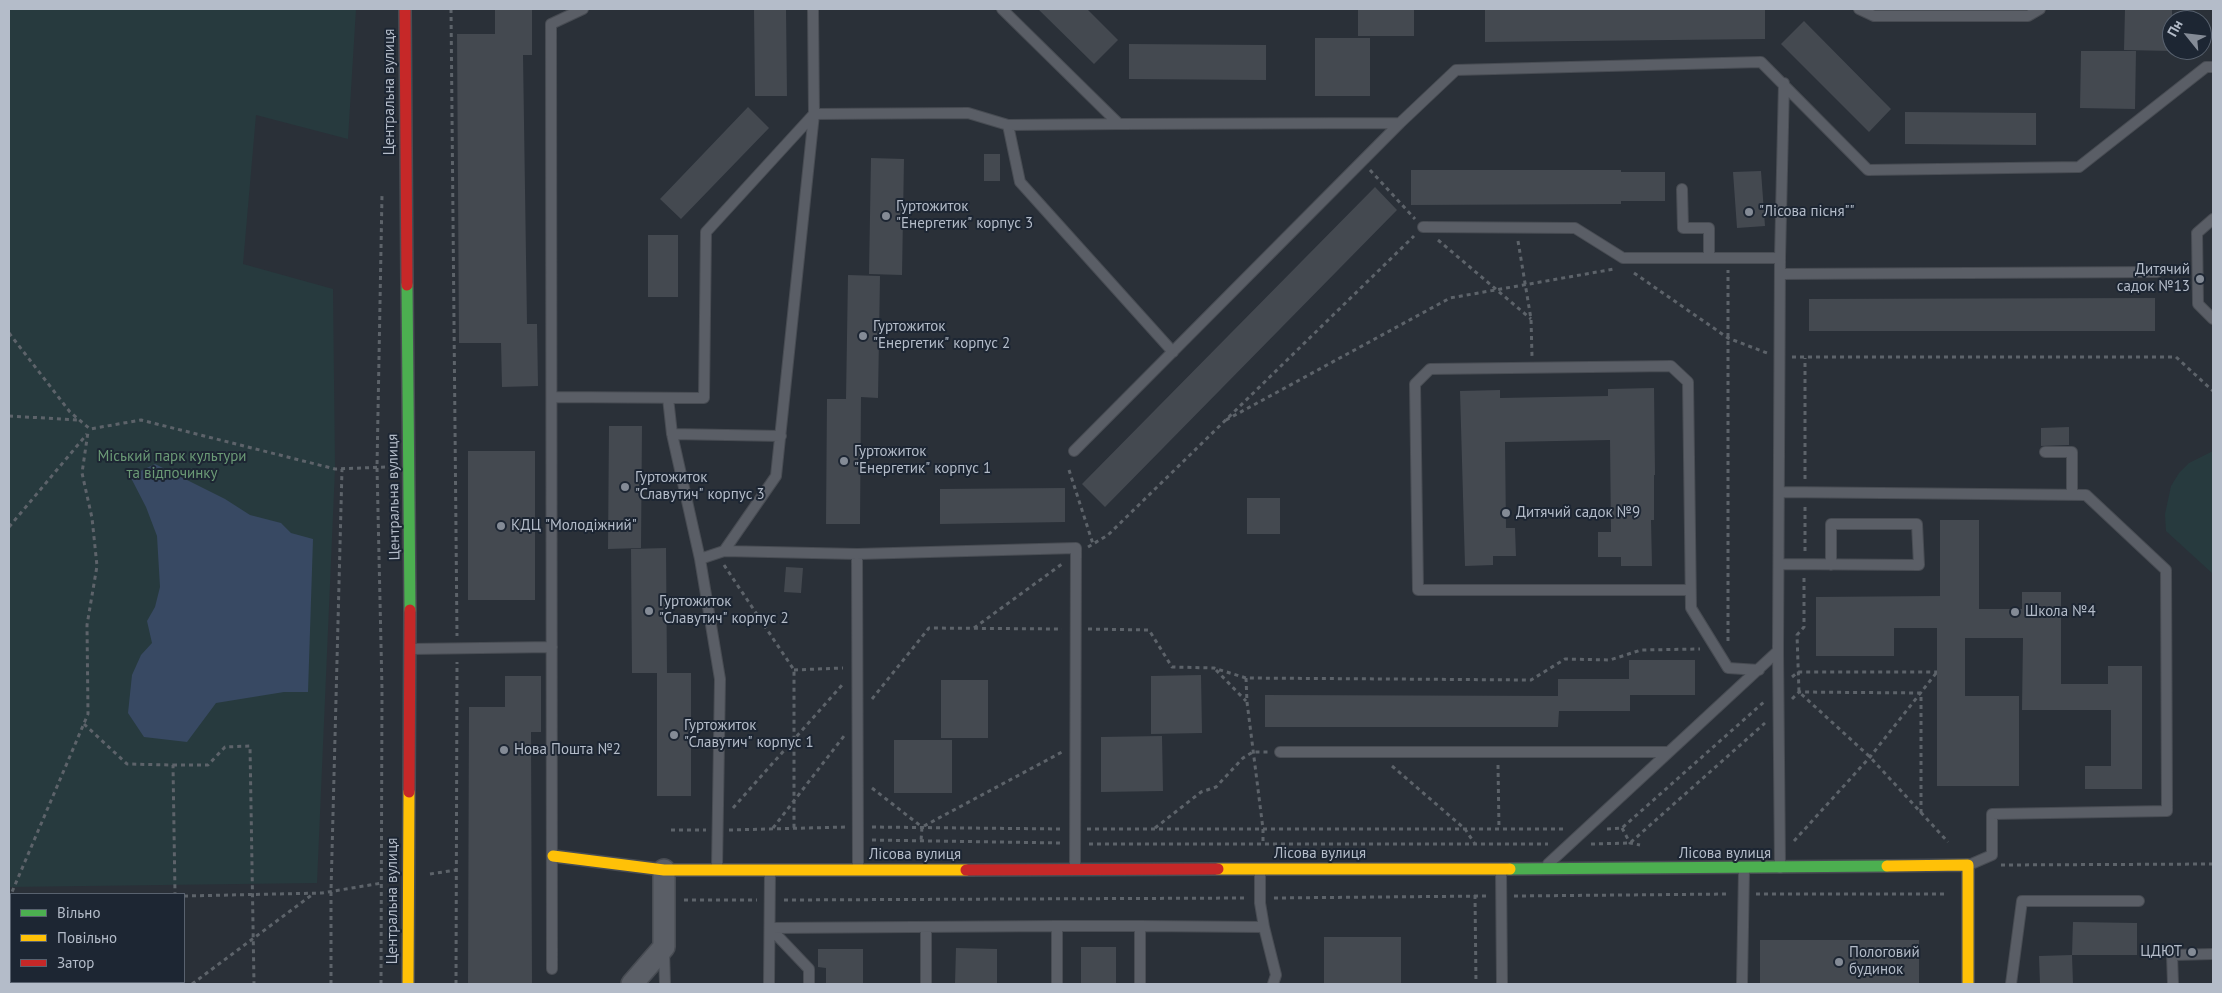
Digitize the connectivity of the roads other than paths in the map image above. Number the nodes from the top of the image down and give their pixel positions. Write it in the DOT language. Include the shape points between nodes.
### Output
graph roads {
  1 [pos="404,9"];
  2 [pos="583,9"];
  3 [pos="813,9"];
  4 [pos="1002,9"];
  5 [pos="1859,9"];
  6 [pos="2040,9"];
  7 [pos="2213,67"];
  8 [pos="1784,83"];
  9 [pos="814,114"];
  10 [pos="1400,122"];
  11 [pos="1120,124"];
  12 [pos="1008,125"];
  13 [pos="1682,189"];
  14 [pos="2213,219"];
  15 [pos="1422,227"];
  16 [pos="1710,257"];
  17 [pos="1780,258"];
  18 [pos="2157,272"];
  19 [pos="1780,274"];
  20 [pos="2213,319"];
  21 [pos="1173,352"];
  22 [pos="553,397"];
  23 [pos="668,398"];
  24 [pos="672,434"];
  25 [pos="781,436"];
  26 [pos="1074,451"];
  27 [pos="2045,452"];
  28 [pos="1779,492"];
  29 [pos="2072,494"];
  30 [pos="720,553"];
  31 [pos="857,554"];
  32 [pos="700,559"];
  33 [pos="1779,564"];
  34 [pos="1831,565"];
  35 [pos="1690,590"];
  36 [pos="552,646"];
  37 [pos="410,648"];
  38 [pos="1778,651"];
  39 [pos="1759,670"];
  40 [pos="1280,752"];
  41 [pos="1670,752"];
  42 [pos="553,856"];
  43 [pos="1968,865"];
  44 [pos="1780,868"];
  45 [pos="717,869"];
  46 [pos="1260,869"];
  47 [pos="1501,869"];
  48 [pos="1542,869"];
  49 [pos="1744,869"];
  50 [pos="664,870"];
  51 [pos="770,870"];
  52 [pos="858,870"];
  53 [pos="1076,870"];
  54 [pos="2139,901"];
  55 [pos="1057,926"];
  56 [pos="1140,926"];
  57 [pos="926,927"];
  58 [pos="1264,927"];
  59 [pos="770,928"];
  60 [pos="664,947"];
  61 [pos="2213,954"];
  62 [pos="552,969"];
  63 [pos="408,984"];
  64 [pos="632,984"];
  65 [pos="665,984"];
  66 [pos="769,984"];
  67 [pos="809,984"];
  68 [pos="926,984"];
  69 [pos="1057,984"];
  70 [pos="1140,984"];
  71 [pos="1273,984"];
  72 [pos="1502,984"];
  73 [pos="1742,984"];
  74 [pos="1968,984"];
  75 [pos="2011,984"];
  76 [pos="2172,984"];
  1 -- 37 [label="street, Центральна вулиця"];
  2 -- 22 [label="lane" via="551,24"];
  3 -- 9 [label="lane"];
  4 -- 11 [label="lane"];
  5 -- 6 [label="lane" via="1874,16 2028,16"];
  7 -- 8 [label="lane" via="2206,67 2079,167 1868,170"];
  8 -- 10 [label="lane" via="1761,62 1456,70"];
  8 -- 17 [label="lane"];
  9 -- 12 [label="lane" via="968,112"];
  9 -- 23 [label="lane" via="706,232 704,398"];
  9 -- 25 [label="lane"];
  10 -- 11 [label="lane"];
  10 -- 21 [label="lane"];
  11 -- 12 [label="lane"];
  12 -- 21 [label="lane" via="1020,182"];
  13 -- 16 [label="lane" via="1683,228 1709,228"];
  14 -- 20 [label="lane" via="2197,233 2197,242 2198,304"];
  15 -- 16 [label="lane" via="1575,228 1623,258"];
  16 -- 17 [label="lane"];
  17 -- 19 [label="lane"];
  18 -- 19 [label="lane"];
  19 -- 28 [label="lane"];
  21 -- 26 [label="lane"];
  22 -- 23 [label="lane"];
  22 -- 36 [label="lane"];
  23 -- 24 [label="lane"];
  24 -- 25 [label="lane"];
  24 -- 32 [label="lane"];
  25 -- 30 [label="lane" via="776,476"];
  27 -- 29 [label="lane" via="2072,452"];
  28 -- 29 [label="lane"];
  28 -- 33 [label="lane"];
  29 -- 43 [label="lane" via="2086,495 2166,570 2167,811 1992,814 1992,855"];
  30 -- 31 [label="lane"];
  30 -- 32 [label="lane"];
  31 -- 52 [label="lane"];
  31 -- 53 [label="lane" via="1076,548"];
  32 -- 45 [label="lane" via="720,680"];
  33 -- 34 [label="lane"];
  33 -- 38 [label="lane"];
  34 -- 34 [label="lane" via="1831,524 1917,524 1919,565"];
  35 -- 35 [label="lane" via="1418,590 1415,384 1430,369 1671,366 1688,382"];
  35 -- 39 [label="lane" via="1691,608 1728,668"];
  36 -- 37 [label="lane"];
  36 -- 42 [label="lane"];
  37 -- 63 [label="street, Центральна вулиця"];
  38 -- 39 [label="lane"];
  38 -- 44 [label="lane"];
  39 -- 41 [label="lane"];
  40 -- 41 [label="lane"];
  41 -- 48 [label="lane"];
  42 -- 50 [label="street, Лісова вулиця"];
  42 -- 62 [label="lane"];
  43 -- 44 [label="street, Лісова вулиця"];
  43 -- 74 [label="street"];
  44 -- 49 [label="street, Лісова вулиця"];
  45 -- 50 [label="street, Лісова вулиця"];
  45 -- 51 [label="street, Лісова вулиця"];
  46 -- 47 [label="street, Лісова вулиця"];
  46 -- 53 [label="street, Лісова вулиця"];
  46 -- 58 [label="lane"];
  47 -- 48 [label="street, Лісова вулиця"];
  47 -- 72 [label="lane"];
  48 -- 49 [label="street, Лісова вулиця"];
  49 -- 73 [label="lane"];
  50 -- 60 [label="street"];
  51 -- 52 [label="street, Лісова вулиця"];
  51 -- 59 [label="lane"];
  52 -- 53 [label="street, Лісова вулиця"];
  54 -- 75 [label="lane" via="2022,901"];
  55 -- 56 [label="lane"];
  55 -- 57 [label="lane"];
  55 -- 69 [label="lane"];
  56 -- 58 [label="lane"];
  56 -- 70 [label="lane"];
  57 -- 59 [label="lane"];
  57 -- 68 [label="lane"];
  58 -- 71 [label="lane" via="1276,975"];
  59 -- 66 [label="lane"];
  59 -- 67 [label="lane" via="809,969"];
  60 -- 64 [label="street"];
  60 -- 65 [label="lane"];
  61 -- 76 [label="lane" via="2172,954"];
}
